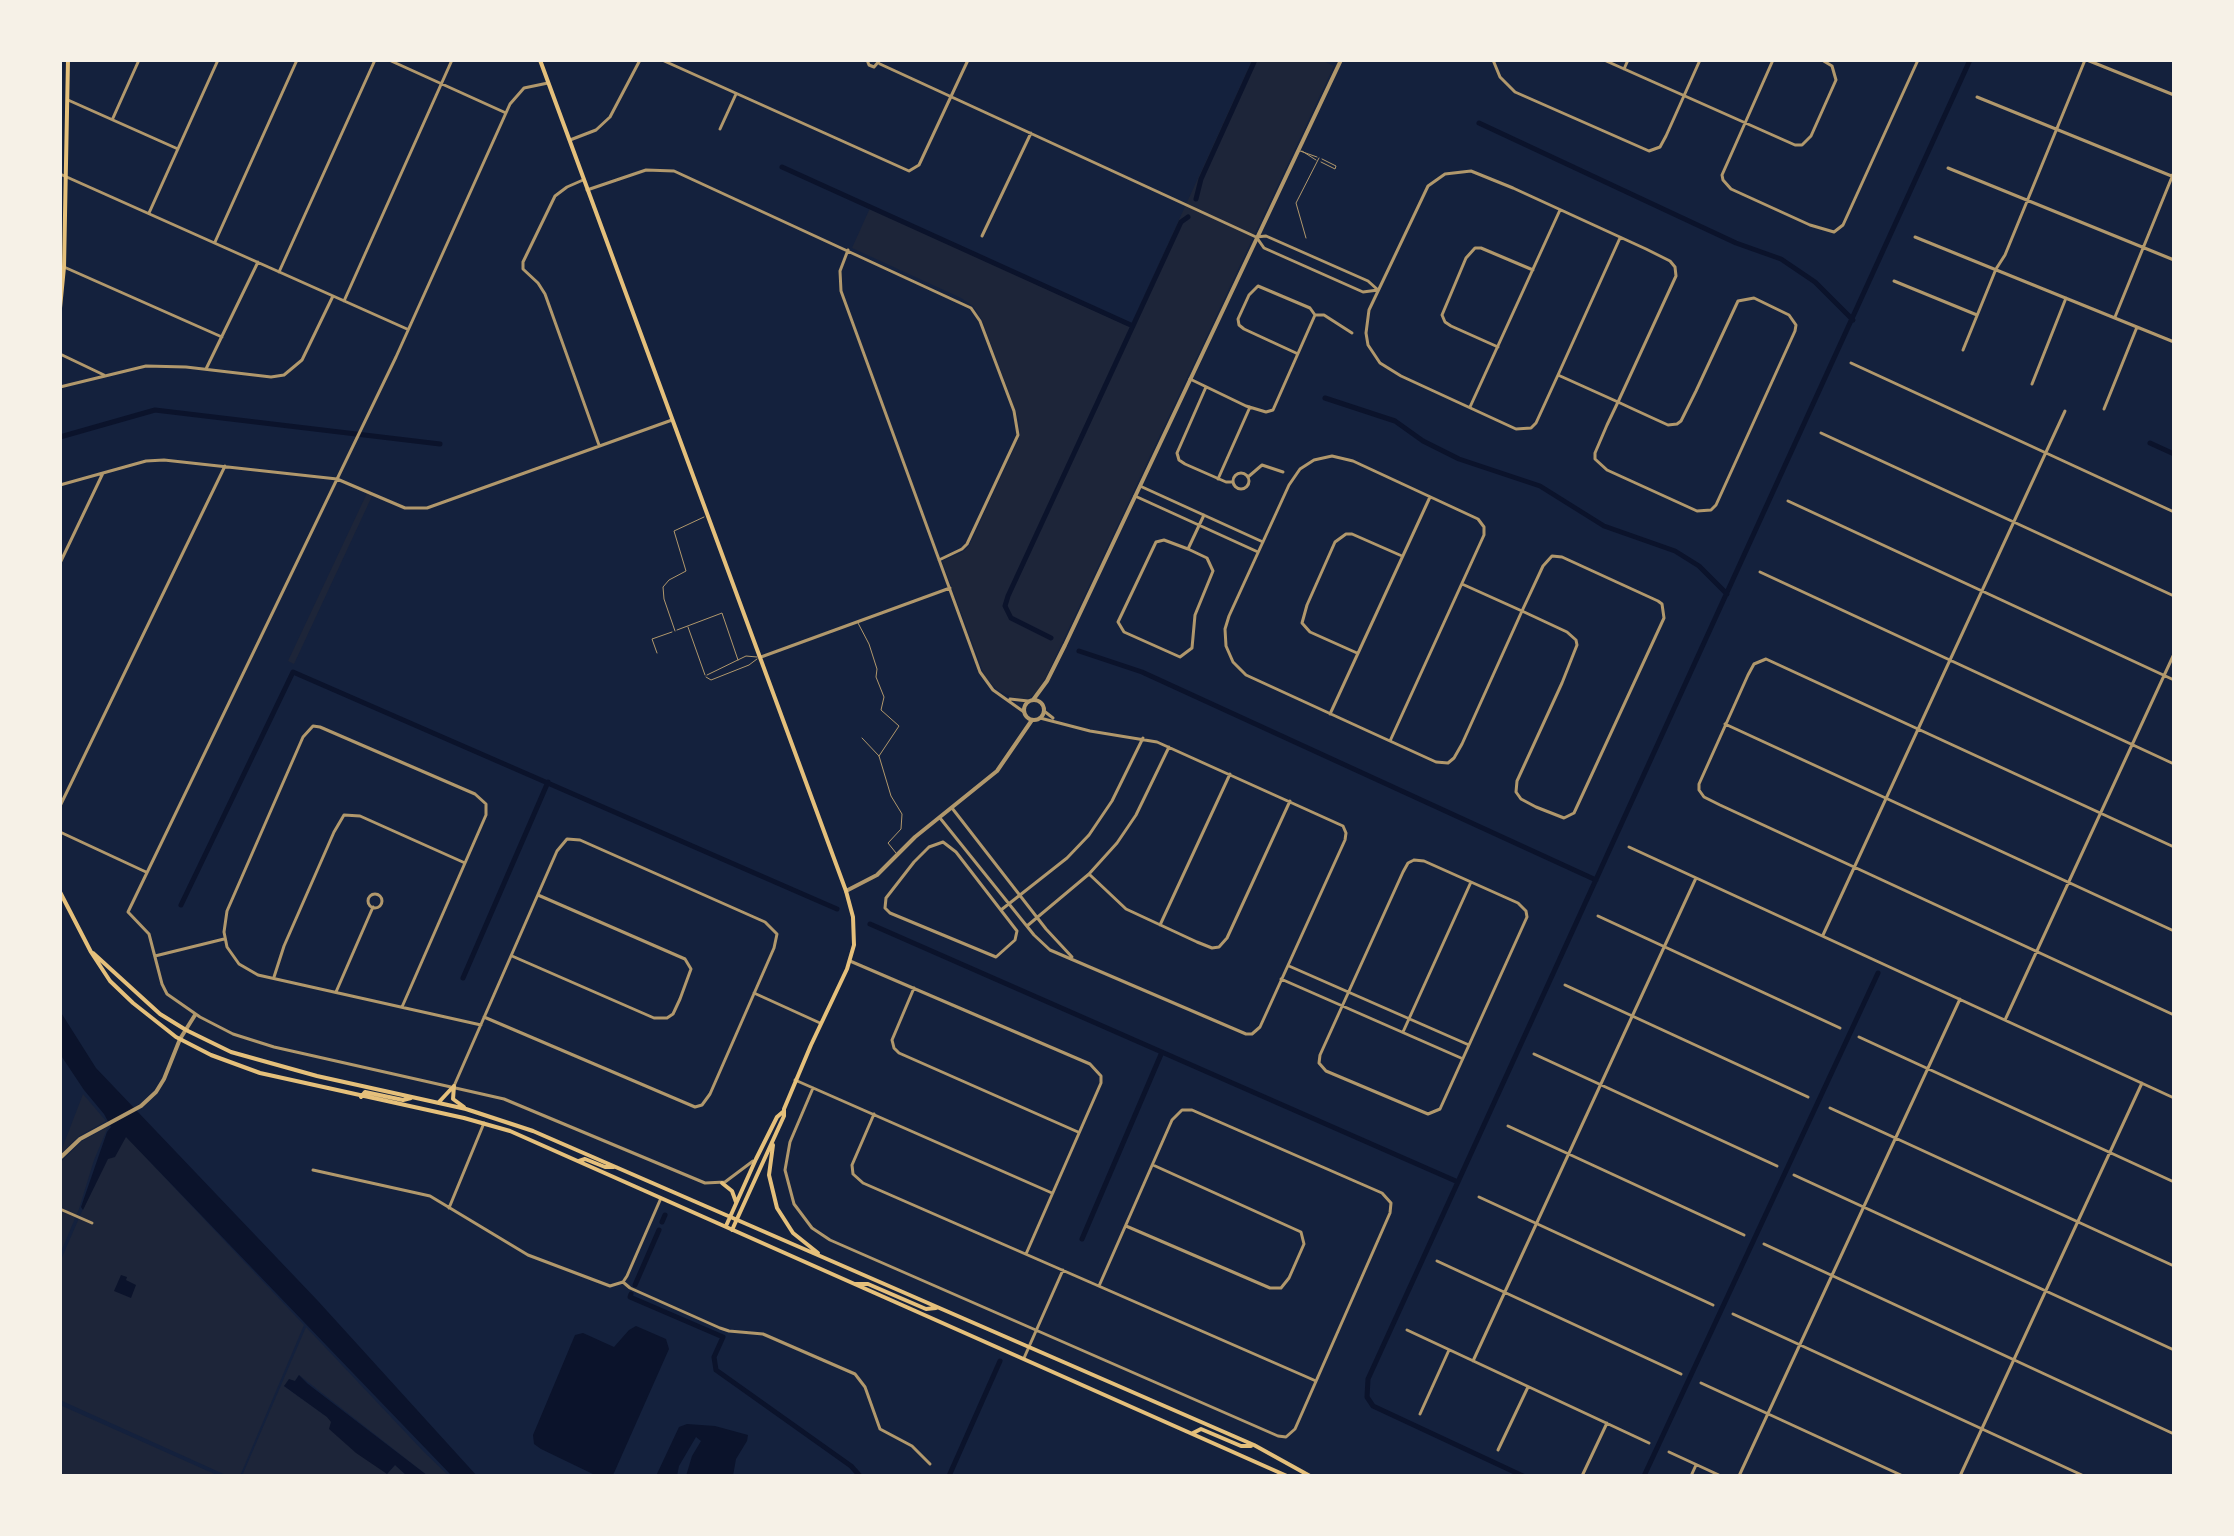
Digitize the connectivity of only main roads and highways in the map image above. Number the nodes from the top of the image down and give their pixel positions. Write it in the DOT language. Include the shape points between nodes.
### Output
graph roads {
  1 [pos="68,60"];
  2 [pos="540,60"];
  3 [pos="63,175"];
  4 [pos="61,287"];
  5 [pos="60,308"];
  6 [pos="60,892"];
  7 [pos="91,952"];
  8 [pos="361,1097"];
  9 [pos="413,1097"];
  10 [pos="437,1103"];
  11 [pos="469,1110"];
  12 [pos="784,1111"];
  13 [pos="487,1114"];
  14 [pos="484,1123"];
  15 [pos="776,1132"];
  16 [pos="579,1161"];
  17 [pos="617,1167"];
  18 [pos="722,1183"];
  19 [pos="736,1202"];
  20 [pos="730,1217"];
  21 [pos="737,1220"];
  22 [pos="725,1227"];
  23 [pos="732,1230"];
  24 [pos="838,1264"];
  25 [pos="855,1284"];
  26 [pos="939,1307"];
  27 [pos="1193,1433"];
  28 [pos="1254,1445"];
  29 [pos="1287,1476"];
  30 [pos="1310,1476"];
  1 -- 3 [label="main road"];
  2 -- 12 [label="main road" via="846,891 854,931 850,961"];
  3 -- 4 [label="main road"];
  4 -- 5 [label="main road"];
  6 -- 7 [label="main road"];
  7 -- 8 [label="main road" via="121,992 180,1039 238,1066"];
  7 -- 9 [label="main road" via="160,1014 242,1056"];
  8 -- 9 [label="main road" via="365,1092 403,1100"];
  8 -- 14 [label="main road"];
  9 -- 10 [label="main road"];
  10 -- 11 [label="main road"];
  10 -- 11 [label="main road" via="454,1086 454,1101"];
  11 -- 13 [label="main road"];
  12 -- 15 [label="main road"];
  12 -- 19 [label="main road"];
  13 -- 14 [label="main road"];
  13 -- 17 [label="main road"];
  14 -- 16 [label="main road"];
  15 -- 21 [label="main road"];
  15 -- 24 [label="main road" via="769,1175 777,1208 799,1239"];
  16 -- 17 [label="main road"];
  16 -- 22 [label="main road"];
  17 -- 20 [label="main road"];
  18 -- 19 [label="main road"];
  19 -- 20 [label="main road"];
  20 -- 21 [label="main road"];
  20 -- 22 [label="main road"];
  21 -- 23 [label="main road"];
  21 -- 24 [label="main road"];
  22 -- 23 [label="main road"];
  23 -- 25 [label="main road"];
  24 -- 26 [label="main road"];
  25 -- 26 [label="main road" via="868,1284 926,1309"];
  25 -- 27 [label="main road"];
  26 -- 28 [label="main road"];
  27 -- 28 [label="main road" via="1201,1429 1241,1446"];
  27 -- 29 [label="main road"];
  28 -- 30 [label="main road"];
}
